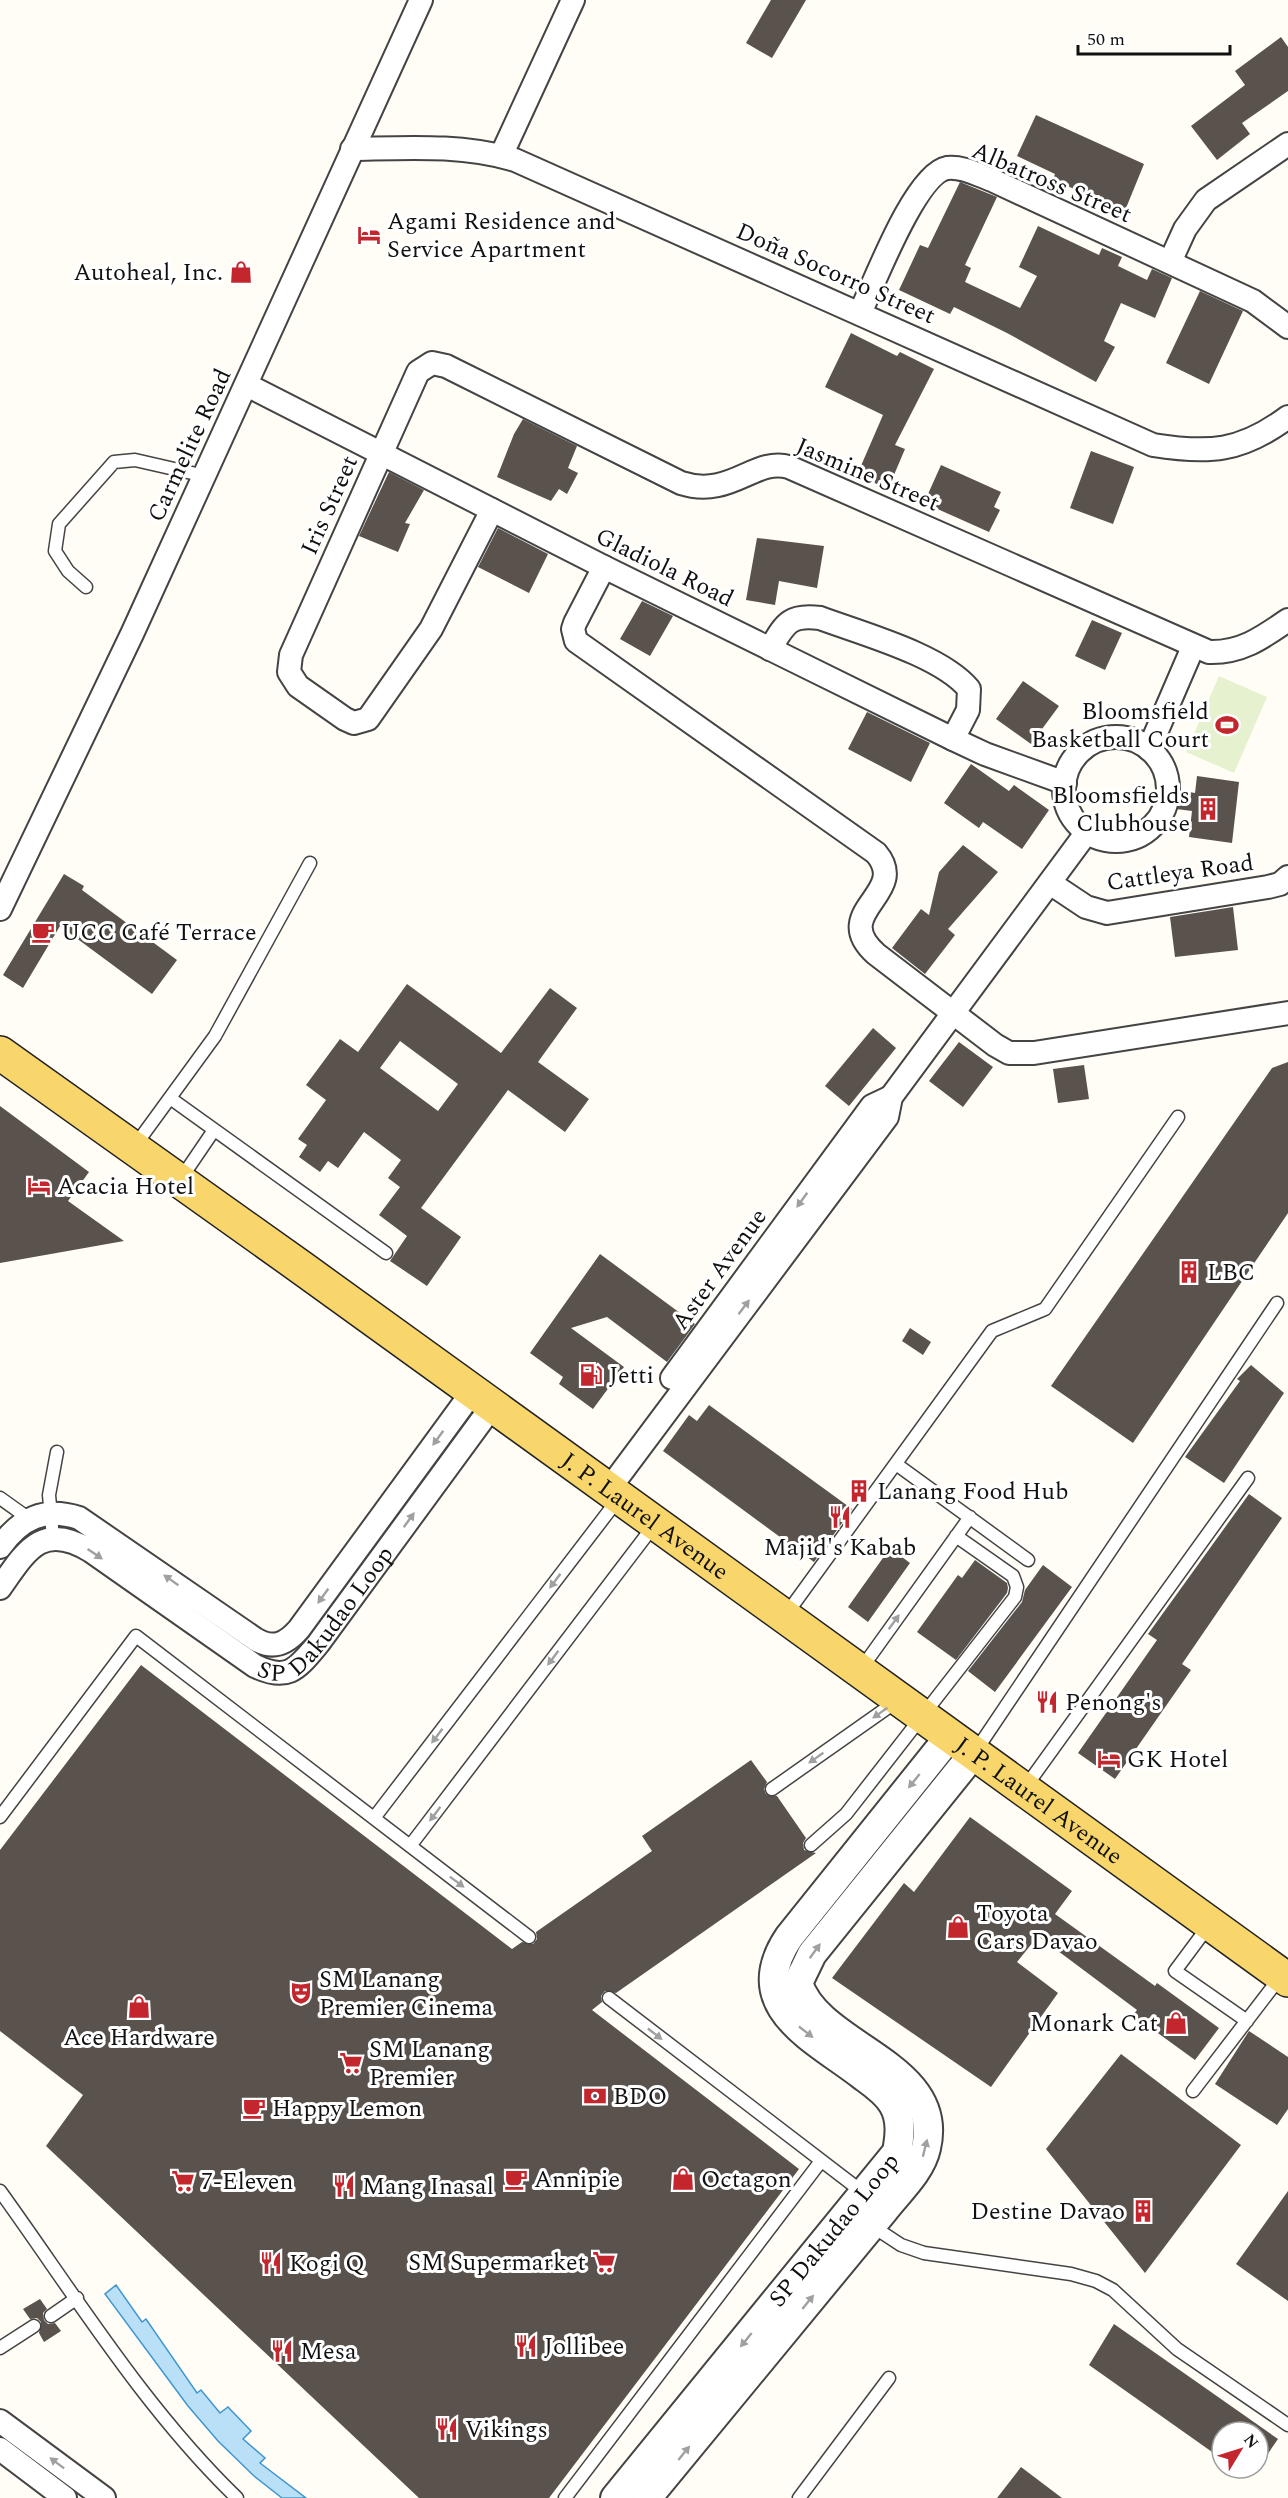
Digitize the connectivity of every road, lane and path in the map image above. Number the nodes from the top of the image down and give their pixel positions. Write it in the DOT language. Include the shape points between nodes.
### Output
graph roads {
  1 [pos="421,0"];
  2 [pos="573,0"];
  3 [pos="1288,144"];
  4 [pos="352,149"];
  5 [pos="501,156"];
  6 [pos="1170,262"];
  7 [pos="860,313"];
  8 [pos="1288,327"];
  9 [pos="426,365"];
  10 [pos="247,385"];
  11 [pos="1288,417"];
  12 [pos="382,454"];
  13 [pos="205,476"];
  14 [pos="492,510"];
  15 [pos="604,567"];
  16 [pos="86,587"];
  17 [pos="1288,620"];
  18 [pos="1193,647"];
  19 [pos="770,649"];
  20 [pos="953,739"];
  21 [pos="1149,749"];
  22 [pos="1065,783"];
  23 [pos="1087,832"];
  24 [pos="310,863"];
  25 [pos="1288,877"];
  26 [pos="1050,883"];
  27 [pos="0,909"];
  28 [pos="1288,1013"];
  29 [pos="955,1014"];
  30 [pos="0,1053"];
  31 [pos="170,1098"];
  32 [pos="1178,1117"];
  33 [pos="214,1130"];
  34 [pos="133,1148"];
  35 [pos="179,1181"];
  36 [pos="386,1253"];
  37 [pos="1277,1303"];
  38 [pos="483,1398"];
  39 [pos="57,1452"];
  40 [pos="896,1464"];
  41 [pos="1248,1478"];
  42 [pos="608,1489"];
  43 [pos="0,1498"];
  44 [pos="38,1515"];
  45 [pos="970,1517"];
  46 [pos="656,1523"];
  47 [pos="956,1536"];
  48 [pos="366,1537"];
  49 [pos="52,1538"];
  50 [pos="0,1547"];
  51 [pos="386,1551"];
  52 [pos="1028,1560"];
  53 [pos="0,1588"];
  54 [pos="785,1616"];
  55 [pos="860,1670"];
  56 [pos="911,1707"];
  57 [pos="962,1744"];
  58 [pos="772,1789"];
  59 [pos="1024,1789"];
  60 [pos="0,1817"];
  61 [pos="374,1818"];
  62 [pos="811,1845"];
  63 [pos="410,1846"];
  64 [pos="1210,1924"];
  65 [pos="529,1937"];
  66 [pos="1285,1978"];
  67 [pos="609,1998"];
  68 [pos="1247,2021"];
  69 [pos="1193,2091"];
  70 [pos="821,2161"];
  71 [pos="0,2191"];
  72 [pos="868,2210"];
  73 [pos="77,2298"];
  74 [pos="51,2316"];
  75 [pos="34,2326"];
  76 [pos="0,2348"];
  77 [pos="730,2377"];
  78 [pos="890,2378"];
  79 [pos="0,2421"];
  80 [pos="1288,2425"];
  81 [pos="0,2449"];
  82 [pos="65,2498"];
  83 [pos="104,2498"];
  84 [pos="237,2498"];
  85 [pos="565,2498"];
  86 [pos="615,2498"];
  87 [pos="647,2498"];
  88 [pos="799,2498"];
  1 -- 4 [label="street, Carmelite Road"];
  2 -- 5 [label="street"];
  3 -- 6 [label="street" via="1206,200 1185,229"];
  4 -- 5 [label="street, Doña Socorro Street" via="445,148"];
  4 -- 10 [label="street, Carmelite Road"];
  5 -- 7 [label="street, Doña Socorro Street"];
  6 -- 7 [label="street, Albatross Street" via="992,180 946,168 930,178 911,203"];
  6 -- 8 [label="street, Albatross Street" via="1253,301"];
  7 -- 11 [label="street, Doña Socorro Street" via="1153,445 1192,451 1234,447"];
  9 -- 12 [label="street, Iris Street" via="418,372"];
  9 -- 18 [label="street, Jasmine Street" via="446,366 697,488 718,486 779,464 789,467"];
  10 -- 12 [label="street, Gladiola Road"];
  10 -- 13 [label="street, Carmelite Road"];
  12 -- 14 [label="street, Gladiola Road"];
  12 -- 14 [label="street, Iris Street" via="291,655 289,672 298,686 345,719 354,723 369,719 431,629"];
  13 -- 16 [label="lane" via="135,460 114,462 59,524 55,551 68,571"];
  13 -- 27 [label="street, Carmelite Road"];
  14 -- 15 [label="street, Gladiola Road"];
  15 -- 19 [label="street, Gladiola Road"];
  15 -- 29 [label="street" via="575,623 576,641 876,853 884,865 885,877 861,923 862,940"];
  17 -- 18 [label="street, Jasmine Street" via="1234,651 1209,652"];
  18 -- 21 [label="street"];
  19 -- 20 [label="street, Gladiola Road"];
  19 -- 20 [label="street" via="784,626 804,616 820,618 934,662 952,672 969,689 968,710"];
  20 -- 22 [label="street, Gladiola Road"];
  21 -- 22 [label="street" via="1121,737 1092,743 1071,764"];
  21 -- 23 [label="street" via="1162,765 1168,786 1160,817 1145,832 1125,840 1105,839"];
  22 -- 23 [label="street" via="1069,810"];
  23 -- 26 [label="street, Aster Avenue"];
  24 -- 31 [label="lane" via="215,1036"];
  25 -- 26 [label="street, Cattleya Road" via="1268,887 1107,913 1086,908"];
  26 -- 29 [label="street, Aster Avenue"];
  28 -- 29 [label="street" via="1019,1055 995,1045"];
  29 -- 42 [label="street, Aster Avenue" via="891,1097 887,1117 858,1139 718,1328"];
  30 -- 34 [label="main road, J. P. Laurel Avenue"];
  31 -- 33 [label="lane"];
  31 -- 34 [label="lane"];
  32 -- 40 [label="lane" via="1045,1309 992,1331"];
  33 -- 35 [label="lane"];
  33 -- 36 [label="lane"];
  34 -- 35 [label="main road, J. P. Laurel Avenue"];
  35 -- 38 [label="main road, J. P. Laurel Avenue"];
  37 -- 57 [label="lane"];
  38 -- 42 [label="main road, J. P. Laurel Avenue"];
  38 -- 48 [label="street, SP Dakudao Loop, one-way"];
  51 -- 38 [label="street, SP Dakudao Loop, one-way"];
  39 -- 44 [label="lane" via="48,1495"];
  40 -- 45 [label="lane"];
  40 -- 54 [label="lane"];
  41 -- 59 [label="lane"];
  42 -- 46 [label="main road, J. P. Laurel Avenue"];
  42 -- 61 [label="lane, one-way"];
  43 -- 44 [label="lane"];
  48 -- 44 [label="street, SP Dakudao Loop, one-way" via="299,1629 290,1639 274,1646 255,1639 94,1526 63,1513"];
  44 -- 49 [label="lane"];
  44 -- 50 [label="street" via="18,1525"];
  45 -- 47 [label="lane"];
  45 -- 52 [label="lane"];
  46 -- 54 [label="main road, J. P. Laurel Avenue"];
  46 -- 63 [label="lane, one-way"];
  55 -- 47 [label="lane, one-way"];
  47 -- 56 [label="lane" via="1013,1576 1015,1597"];
  48 -- 51 [label="street"];
  49 -- 51 [label="street, SP Dakudao Loop, one-way" via="77,1543 255,1666 280,1675 301,1665"];
  49 -- 53 [label="street" via="26,1551"];
  54 -- 55 [label="main road, J. P. Laurel Avenue"];
  55 -- 56 [label="main road, J. P. Laurel Avenue"];
  56 -- 57 [label="main road, J. P. Laurel Avenue"];
  56 -- 58 [label="lane, one-way"];
  56 -- 62 [label="lane" via="846,1814"];
  57 -- 59 [label="main road, J. P. Laurel Avenue"];
  57 -- 72 [label="street, SP Dakudao Loop" via="789,1937 775,1962 785,1984 802,1994 820,2017 902,2077 920,2100 926,2116 926,2149 916,2169"];
  59 -- 64 [label="main road, J. P. Laurel Avenue"];
  60 -- 61 [label="lane" via="136,1636"];
  61 -- 63 [label="lane"];
  63 -- 65 [label="lane, one-way"];
  64 -- 66 [label="main road, J. P. Laurel Avenue"];
  64 -- 68 [label="lane" via="1175,1971"];
  66 -- 68 [label="lane"];
  67 -- 70 [label="lane, one-way"];
  68 -- 69 [label="lane"];
  70 -- 72 [label="lane"];
  70 -- 85 [label="lane"];
  71 -- 73 [label="lane"];
  72 -- 77 [label="street, SP Dakudao Loop"];
  72 -- 80 [label="lane" via="901,2245 924,2253 1096,2281 1120,2296 1177,2349"];
  73 -- 74 [label="lane"];
  73 -- 84 [label="lane" via="171,2426"];
  75 -- 76 [label="lane"];
  77 -- 86 [label="street, SP Dakudao Loop"];
  87 -- 77 [label="street, SP Dakudao Loop, one-way"];
  78 -- 88 [label="lane"];
  83 -- 79 [label="street, one-way"];
  81 -- 82 [label="street"];
}
